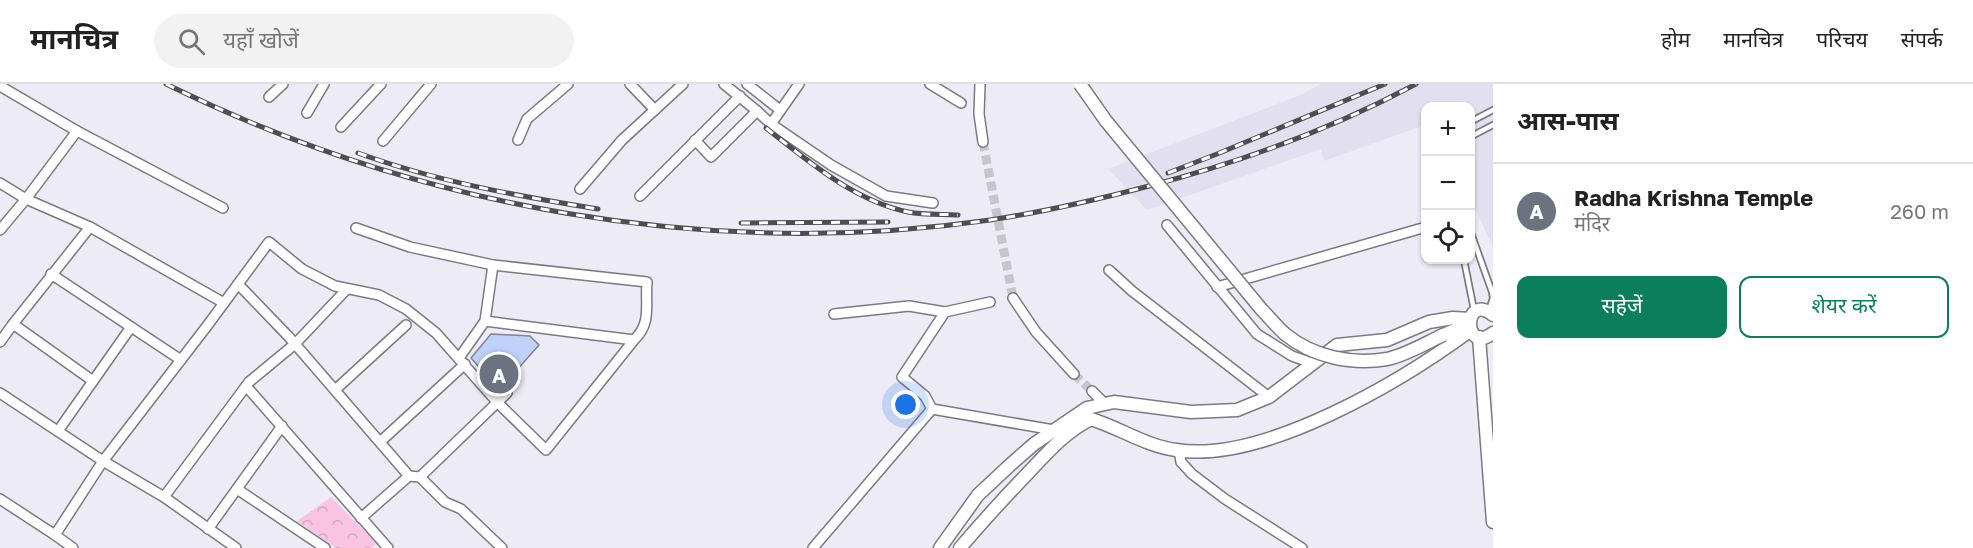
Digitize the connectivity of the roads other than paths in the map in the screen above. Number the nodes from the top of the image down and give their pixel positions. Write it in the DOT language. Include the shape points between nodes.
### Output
graph roads {
  1 [pos="283,84"];
  2 [pos="324,84"];
  3 [pos="381,84"];
  4 [pos="431,84"];
  5 [pos="568,84"];
  6 [pos="630,84"];
  7 [pos="683,84"];
  8 [pos="724,84"];
  9 [pos="747,84"];
  10 [pos="799,84"];
  11 [pos="930,84"];
  12 [pos="980,84"];
  13 [pos="1080,84"];
  14 [pos="0,86"];
  15 [pos="740,96"];
  16 [pos="269,97"];
  17 [pos="962,104"];
  18 [pos="656,110"];
  19 [pos="780,110"];
  20 [pos="1493,110"];
  21 [pos="758,111"];
  22 [pos="308,113"];
  23 [pos="1475,119"];
  24 [pos="771,124"];
  25 [pos="1493,125"];
  26 [pos="341,127"];
  27 [pos="77,131"];
  28 [pos="1475,134"];
  29 [pos="518,140"];
  30 [pos="695,140"];
  31 [pos="383,141"];
  32 [pos="983,142"];
  33 [pos="0,183"];
  34 [pos="580,189"];
  35 [pos="640,196"];
  36 [pos="26,199"];
  37 [pos="933,203"];
  38 [pos="223,208"];
  39 [pos="1167,225"];
  40 [pos="90,227"];
  41 [pos="356,228"];
  42 [pos="1421,228"];
  43 [pos="0,230"];
  44 [pos="1475,244"];
  45 [pos="1465,264"];
  46 [pos="494,265"];
  47 [pos="1109,270"];
  48 [pos="51,274"];
  49 [pos="238,284"];
  50 [pos="1217,287"];
  51 [pos="346,290"];
  52 [pos="1012,298"];
  53 [pos="990,302"];
  54 [pos="224,303"];
  55 [pos="945,312"];
  56 [pos="1491,313"];
  57 [pos="834,314"];
  58 [pos="485,321"];
  59 [pos="13,324"];
  60 [pos="1473,324"];
  61 [pos="406,325"];
  62 [pos="131,327"];
  63 [pos="1493,333"];
  64 [pos="634,340"];
  65 [pos="1493,340"];
  66 [pos="0,342"];
  67 [pos="295,344"];
  68 [pos="181,360"];
  69 [pos="462,361"];
  70 [pos="1312,363"];
  71 [pos="1074,374"];
  72 [pos="93,381"];
  73 [pos="246,386"];
  74 [pos="335,390"];
  75 [pos="1092,391"];
  76 [pos="0,393"];
  77 [pos="507,393"];
  78 [pos="1269,397"];
  79 [pos="498,403"];
  80 [pos="1105,404"];
  81 [pos="932,409"];
  82 [pos="1089,413"];
  83 [pos="282,426"];
  84 [pos="1054,430"];
  85 [pos="58,431"];
  86 [pos="380,442"];
  87 [pos="1179,451"];
  88 [pos="103,461"];
  89 [pos="409,476"];
  90 [pos="420,477"];
  91 [pos="237,489"];
  92 [pos="164,497"];
  93 [pos="0,499"];
  94 [pos="1492,514"];
  95 [pos="361,518"];
  96 [pos="208,529"];
  97 [pos="55,535"];
  98 [pos="384,546"];
  99 [pos="73,548"];
  100 [pos="236,548"];
  101 [pos="325,548"];
  102 [pos="502,548"];
  103 [pos="813,548"];
  104 [pos="940,548"];
  105 [pos="960,548"];
  106 [pos="1302,548"];
  1 -- 16 [label="street"];
  2 -- 22 [label="street"];
  3 -- 26 [label="street"];
  4 -- 31 [label="street"];
  5 -- 29 [label="street" via="527,119"];
  6 -- 18 [label="street"];
  7 -- 18 [label="street"];
  8 -- 15 [label="street"];
  9 -- 19 [label="street"];
  10 -- 19 [label="street"];
  11 -- 17 [label="street"];
  12 -- 32 [label="street"];
  13 -- 60 [label="street, bridge" via="1262,310 1303,346 1332,358 1366,361 1389,358"];
  14 -- 27 [label="street"];
  15 -- 21 [label="street"];
  15 -- 30 [label="street"];
  18 -- 34 [label="street" via="622,140"];
  19 -- 24 [label="street"];
  20 -- 23 [label="lane"];
  21 -- 24 [label="street"];
  21 -- 30 [label="street" via="711,158"];
  24 -- 37 [label="street" via="886,196"];
  25 -- 28 [label="lane"];
  27 -- 36 [label="street"];
  27 -- 38 [label="street"];
  30 -- 35 [label="street"];
  33 -- 36 [label="street"];
  36 -- 40 [label="street"];
  36 -- 43 [label="street"];
  39 -- 50 [label="street"];
  40 -- 48 [label="street"];
  40 -- 54 [label="street"];
  41 -- 46 [label="street" via="410,247"];
  42 -- 50 [label="street"];
  44 -- 56 [label="lane" via="1492,292"];
  45 -- 60 [label="lane"];
  46 -- 58 [label="street"];
  46 -- 64 [label="street" via="647,282 647,318 644,331"];
  47 -- 78 [label="street"];
  48 -- 59 [label="street"];
  48 -- 62 [label="street"];
  49 -- 51 [label="street" via="269,242 302,269"];
  49 -- 54 [label="street"];
  49 -- 67 [label="street"];
  50 -- 70 [label="street" via="1257,334 1292,356"];
  51 -- 67 [label="street"];
  51 -- 69 [label="street" via="379,295 406,309"];
  52 -- 71 [label="street"];
  53 -- 55 [label="street"];
  54 -- 68 [label="street"];
  55 -- 57 [label="street" via="909,306"];
  55 -- 81 [label="street" via="902,377 925,396"];
  56 -- 60 [label="street" via="1484,310"];
  58 -- 64 [label="street"];
  58 -- 69 [label="street"];
  59 -- 66 [label="street"];
  59 -- 72 [label="street"];
  60 -- 63 [label="street" via="1487,337"];
  60 -- 70 [label="street" via="1453,318 1429,322 1387,340 1337,345"];
  60 -- 87 [label="street" via="1441,352 1393,382 1279,437 1208,452"];
  60 -- 94 [label="street"];
  61 -- 74 [label="street"];
  62 -- 68 [label="street"];
  62 -- 72 [label="street"];
  63 -- 65 [label="street"];
  64 -- 79 [label="street" via="546,450"];
  67 -- 73 [label="street"];
  67 -- 74 [label="street"];
  68 -- 88 [label="street"];
  69 -- 79 [label="street"];
  69 -- 86 [label="street"];
  70 -- 78 [label="street"];
  72 -- 85 [label="street"];
  73 -- 83 [label="street"];
  73 -- 92 [label="street"];
  74 -- 86 [label="street"];
  75 -- 80 [label="street"];
  76 -- 85 [label="street"];
  77 -- 79 [label="street"];
  78 -- 80 [label="street" via="1237,410 1214,412"];
  79 -- 90 [label="street"];
  80 -- 82 [label="street"];
  81 -- 84 [label="street"];
  81 -- 103 [label="street"];
  82 -- 84 [label="street"];
  82 -- 87 [label="street" via="1147,442"];
  82 -- 105 [label="street"];
  83 -- 91 [label="street"];
  83 -- 95 [label="street"];
  84 -- 104 [label="street" via="978,495"];
  85 -- 88 [label="street"];
  86 -- 89 [label="street"];
  87 -- 106 [label="street" via="1181,462 1192,474"];
  88 -- 92 [label="street"];
  88 -- 97 [label="street"];
  89 -- 90 [label="street"];
  89 -- 95 [label="street"];
  90 -- 102 [label="street"];
  91 -- 96 [label="street"];
  91 -- 101 [label="street"];
  92 -- 96 [label="street"];
  93 -- 97 [label="street"];
  95 -- 98 [label="street"];
  96 -- 100 [label="street"];
  97 -- 99 [label="street"];
}
